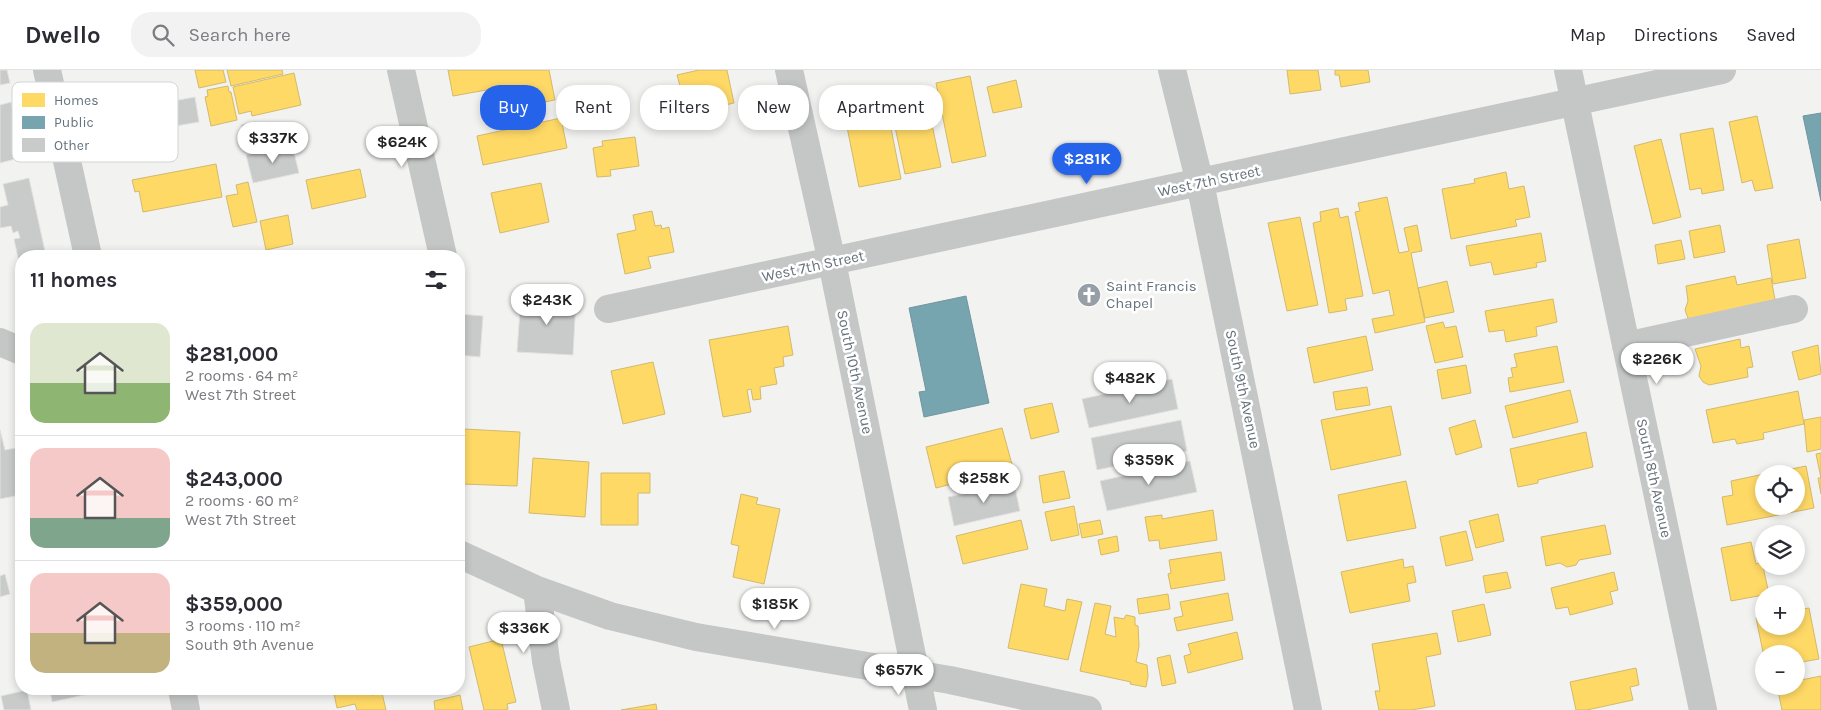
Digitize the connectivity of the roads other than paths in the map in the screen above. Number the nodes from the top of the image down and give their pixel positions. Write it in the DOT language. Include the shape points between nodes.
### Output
graph roads {
  1 [pos="402,70"];
  2 [pos="789,70"];
  3 [pos="1172,70"];
  4 [pos="1568,70"];
  5 [pos="1722,70"];
  6 [pos="1575,102"];
  7 [pos="67,162"];
  8 [pos="1200,183"];
  9 [pos="87,250"];
  10 [pos="442,250"];
  11 [pos="832,262"];
  12 [pos="608,309"];
  13 [pos="1794,309"];
  14 [pos="0,342"];
  15 [pos="1626,346"];
  16 [pos="15,348"];
  17 [pos="465,557"];
  18 [pos="537,590"];
  19 [pos="916,674"];
  20 [pos="183,695"];
  21 [pos="186,710"];
  22 [pos="556,710"];
  23 [pos="923,710"];
  24 [pos="1088,710"];
  25 [pos="1308,710"];
  26 [pos="1703,710"];
  1 -- 10 [label="street"];
  2 -- 11 [label="street, South 10th Avenue"];
  3 -- 8 [label="street, South 9th Avenue"];
  4 -- 6 [label="street, South 8th Avenue"];
  5 -- 6 [label="street, West 7th Street"];
  6 -- 8 [label="street, West 7th Street"];
  6 -- 15 [label="street, South 8th Avenue"];
  7 -- 9 [label="street"];
  8 -- 11 [label="street, West 7th Street"];
  8 -- 25 [label="street, South 9th Avenue"];
  11 -- 12 [label="street, West 7th Street"];
  11 -- 19 [label="street, South 10th Avenue"];
  13 -- 15 [label="street"];
  14 -- 16 [label="street"];
  15 -- 26 [label="street, South 8th Avenue"];
  17 -- 18 [label="street"];
  18 -- 19 [label="street" via="610,616 696,637"];
  18 -- 22 [label="street"];
  19 -- 23 [label="street, South 10th Avenue"];
  19 -- 24 [label="street"];
  20 -- 21 [label="street"];
}
